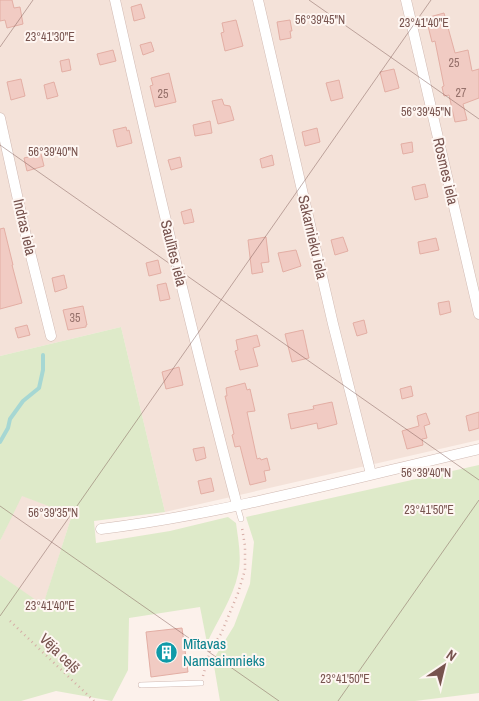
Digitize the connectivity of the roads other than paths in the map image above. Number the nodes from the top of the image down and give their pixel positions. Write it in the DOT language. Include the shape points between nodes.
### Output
graph roads {
  1 [pos="115,0"];
  2 [pos="258,0"];
  3 [pos="406,0"];
  4 [pos="0,118"];
  5 [pos="479,314"];
  6 [pos="51,336"];
  7 [pos="479,448"];
  8 [pos="371,474"];
  9 [pos="237,505"];
  10 [pos="241,519"];
  11 [pos="101,529"];
  12 [pos="201,683"];
  13 [pos="141,685"];
  1 -- 9 [label="street, Saulītes iela"];
  2 -- 8 [label="street, Sakarnieku iela"];
  3 -- 5 [label="street, Rosmes iela"];
  4 -- 6 [label="street, Indras iela"];
  7 -- 8 [label="street"];
  8 -- 9 [label="street"];
  9 -- 10 [label="lane"];
  9 -- 11 [label="street" via="157,522"];
  12 -- 13 [label="lane"];
}
